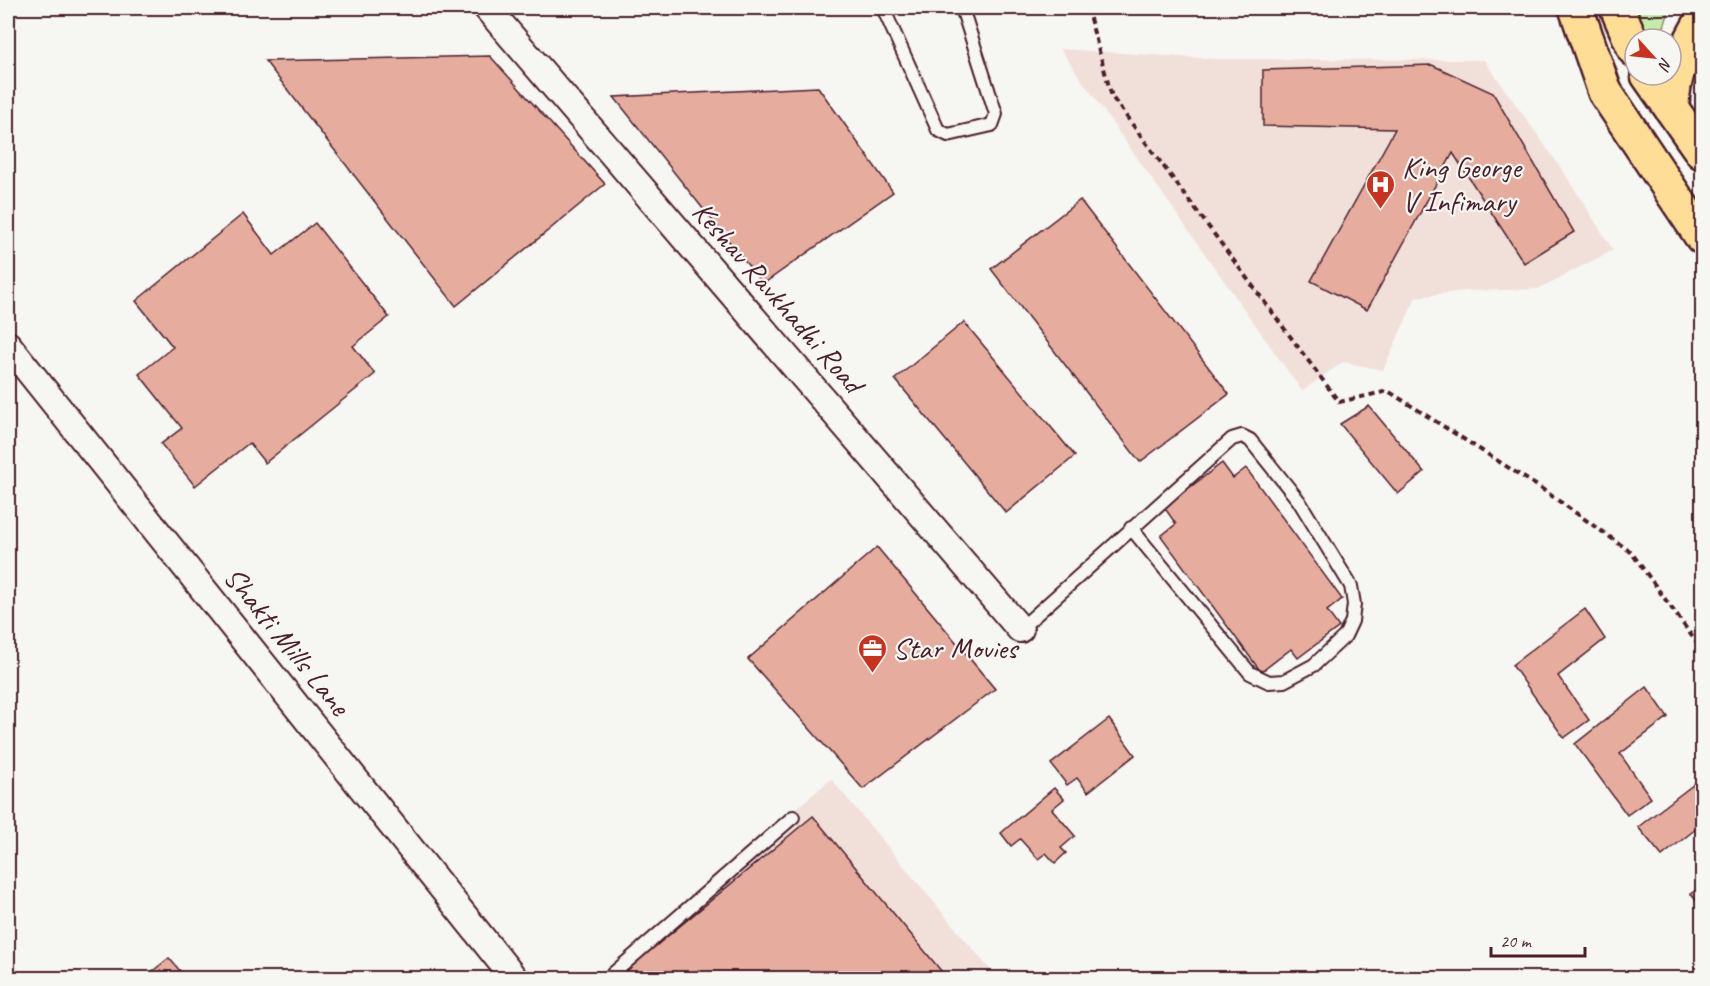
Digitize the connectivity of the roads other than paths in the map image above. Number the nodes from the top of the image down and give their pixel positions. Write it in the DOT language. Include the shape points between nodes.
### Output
graph roads {
  1 [pos="487,8"];
  2 [pos="884,8"];
  3 [pos="962,8"];
  4 [pos="1576,8"];
  5 [pos="1617,8"];
  6 [pos="1702,21"];
  7 [pos="1625,27"];
  8 [pos="1656,87"];
  9 [pos="1672,109"];
  10 [pos="1699,144"];
  11 [pos="1702,237"];
  12 [pos="8,345"];
  13 [pos="1131,528"];
  14 [pos="1020,629"];
  15 [pos="793,818"];
  16 [pos="514,978"];
  17 [pos="608,978"];
  1 -- 14 [label="street, Keshav Ravkhadhi Road"];
  2 -- 3 [label="lane" via="938,130 948,135 996,121"];
  4 -- 11 [label="main road" via="1605,92"];
  5 -- 7 [label="main road"];
  6 -- 9 [label="main road" via="1672,85"];
  8 -- 9 [label="main road"];
  9 -- 10 [label="main road"];
  12 -- 16 [label="street, Shakti Mills Lane"];
  13 -- 13 [label="lane" via="1232,439 1242,436 1250,440 1299,501 1351,586 1352,621 1345,636 1314,665 1284,681 1269,682 1250,673"];
  13 -- 14 [label="lane"];
  15 -- 17 [label="lane"];
}
